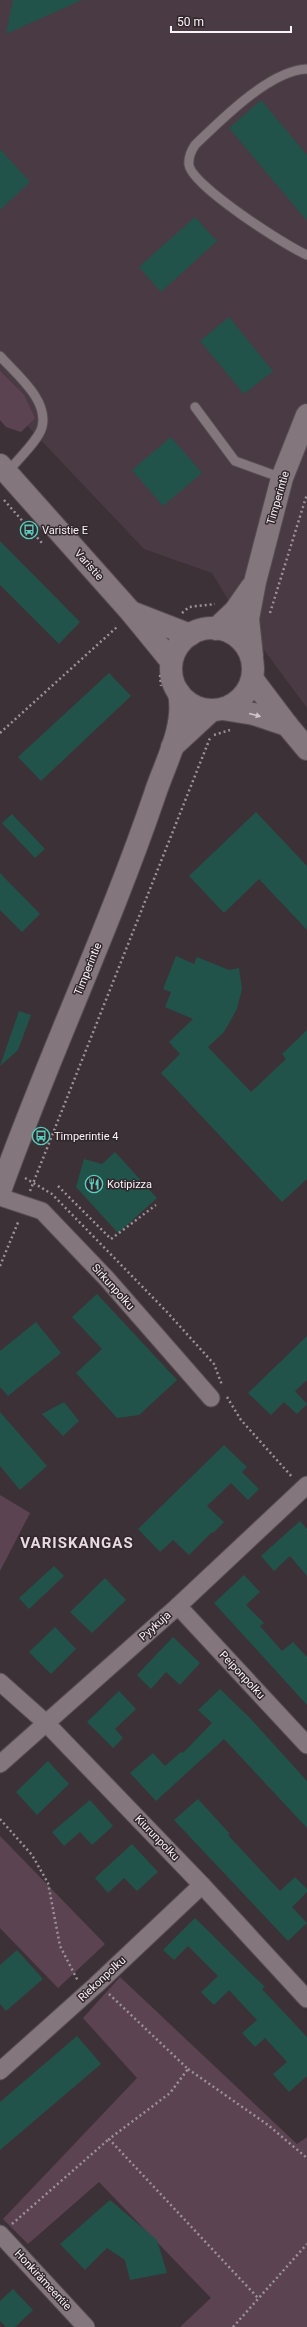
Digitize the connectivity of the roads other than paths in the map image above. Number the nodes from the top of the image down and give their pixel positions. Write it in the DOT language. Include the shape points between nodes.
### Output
graph roads {
  1 [pos="307,69"];
  2 [pos="307,255"];
  3 [pos="0,356"];
  4 [pos="195,407"];
  5 [pos="307,415"];
  6 [pos="2,472"];
  7 [pos="282,478"];
  8 [pos="255,582"];
  9 [pos="124,619"];
  10 [pos="216,628"];
  11 [pos="190,635"];
  12 [pos="171,661"];
  13 [pos="252,670"];
  14 [pos="178,693"];
  15 [pos="217,710"];
  16 [pos="287,725"];
  17 [pos="172,746"];
  18 [pos="307,749"];
  19 [pos="0,1191"];
  20 [pos="0,1196"];
  21 [pos="211,1398"];
  22 [pos="306,1489"];
  23 [pos="178,1606"];
  24 [pos="0,1682"];
  25 [pos="46,1723"];
  26 [pos="307,1744"];
  27 [pos="0,1764"];
  28 [pos="202,1885"];
  29 [pos="307,1999"];
  30 [pos="0,2071"];
  31 [pos="0,2234"];
  32 [pos="86,2327"];
  1 -- 2 [label="lane" via="296,69 265,85 195,145 190,154 189,166 196,177 237,211 265,232"];
  3 -- 6 [label="lane" via="34,395 44,412 42,428"];
  4 -- 7 [label="lane" via="235,461"];
  5 -- 7 [label="street, Timperintie"];
  6 -- 9 [label="street, Varistie"];
  7 -- 8 [label="street, Timperintie"];
  8 -- 10 [label="street, Timperintie" via="235,611"];
  8 -- 13 [label="street, Timperintie" via="248,619"];
  9 -- 11 [label="street"];
  9 -- 12 [label="street, Varistie"];
  10 -- 11 [label="street" via="202,629"];
  10 -- 13 [label="street" via="239,638 247,648"];
  11 -- 12 [label="street" via="176,649"];
  12 -- 14 [label="street" via="173,682"];
  13 -- 15 [label="street" via="245,695 235,704"];
  13 -- 16 [label="street"];
  14 -- 15 [label="street" via="199,708"];
  14 -- 17 [label="street, Timperintie" via="181,706"];
  15 -- 16 [label="street, one-way" via="254,714"];
  15 -- 17 [label="street, Timperintie"];
  16 -- 18 [label="street"];
  17 -- 19 [label="street, Timperintie" via="131,864"];
  20 -- 21 [label="street, Sirkunpolku" via="42,1211"];
  22 -- 23 [label="street, Pyykuja"];
  23 -- 25 [label="street, Pyykuja"];
  23 -- 26 [label="street, Peiponpolku"];
  24 -- 25 [label="street, Kiurunpolku"];
  25 -- 27 [label="street, Pyykuja"];
  25 -- 28 [label="street, Kiurunpolku"];
  28 -- 29 [label="street, Kiurunpolku"];
  28 -- 30 [label="street, Riekonpolku"];
  31 -- 32 [label="street, Honkirämeentie"];
}
